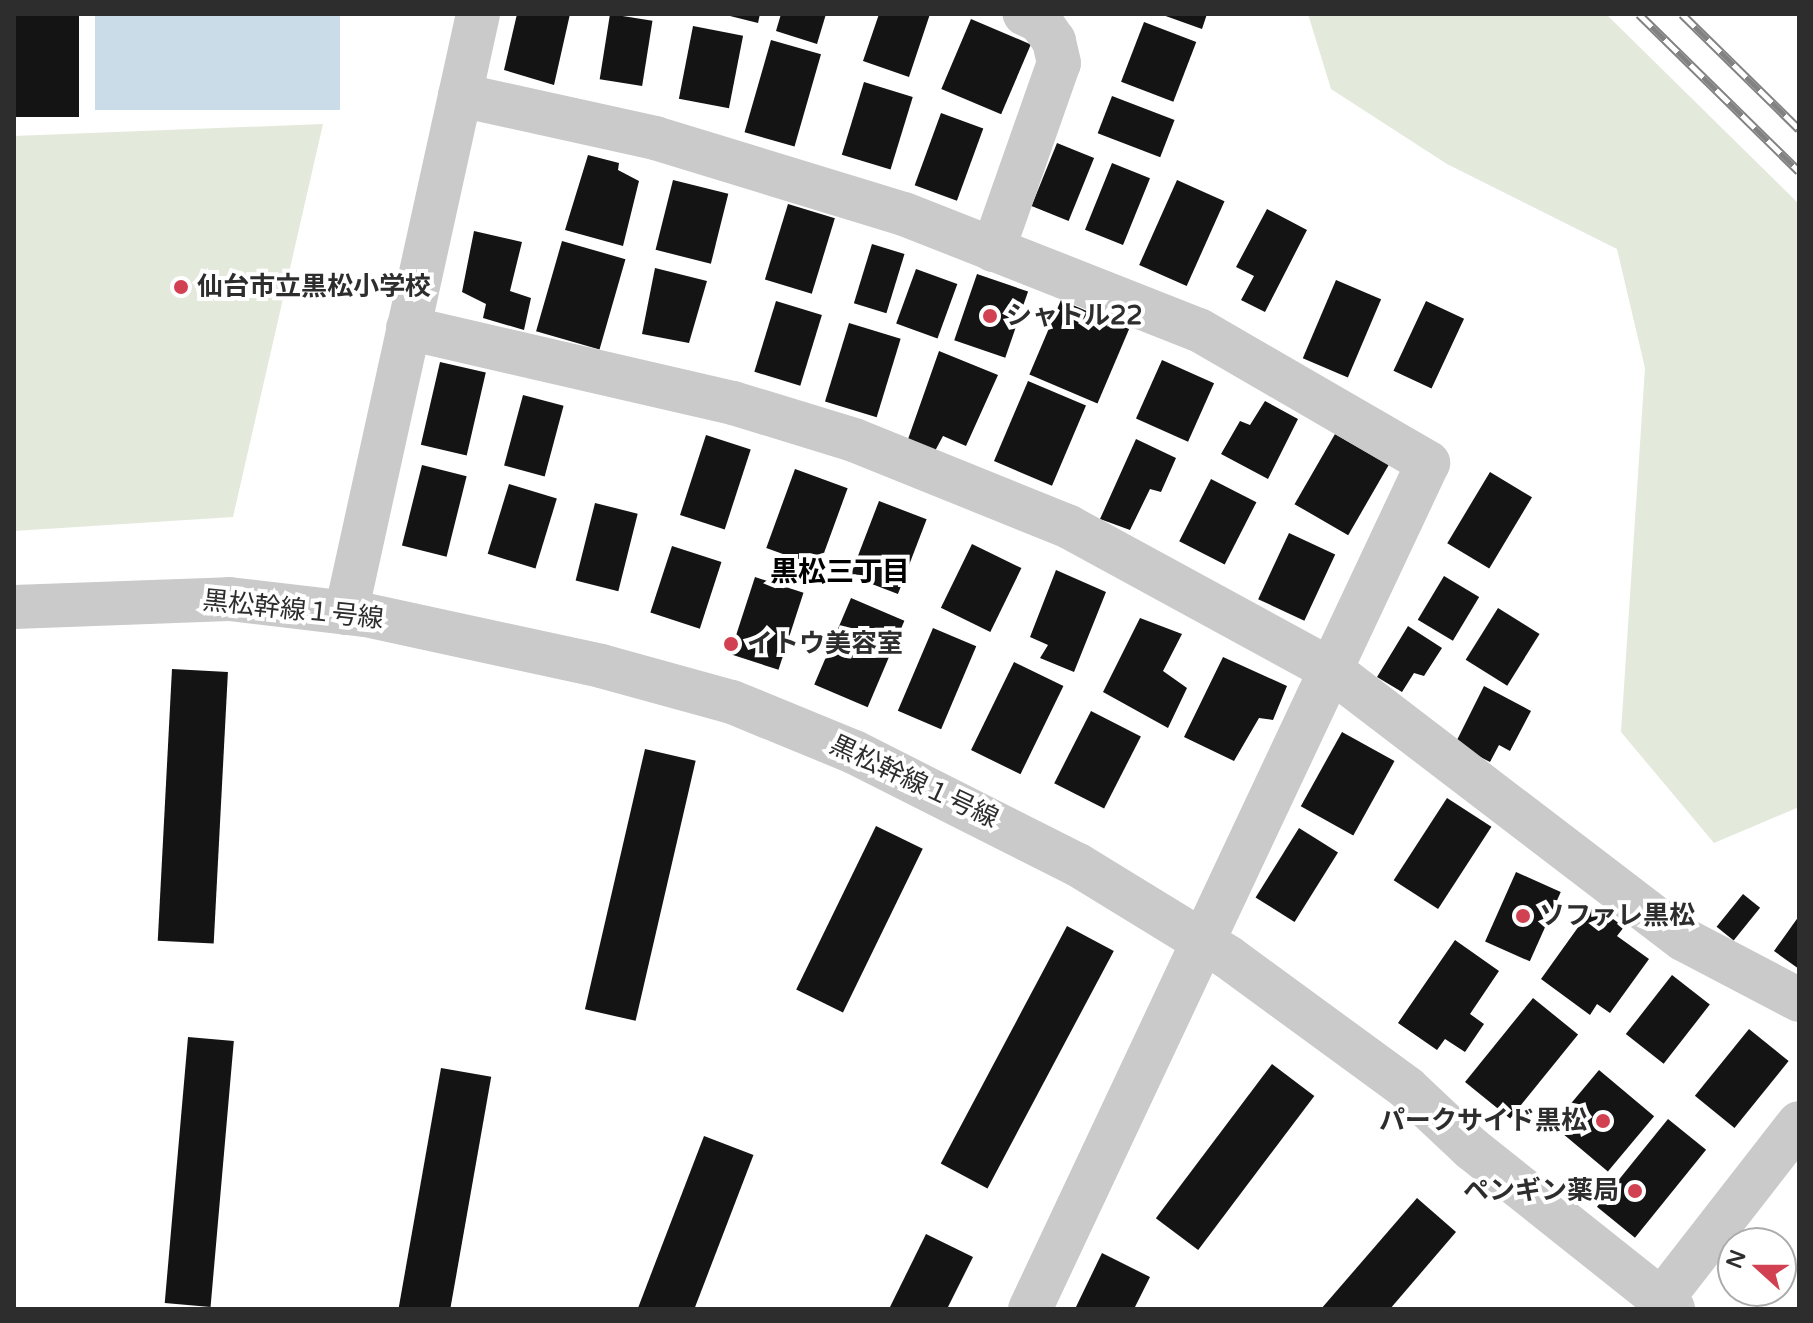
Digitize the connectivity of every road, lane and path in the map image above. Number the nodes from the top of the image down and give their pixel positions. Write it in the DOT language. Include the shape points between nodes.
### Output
graph roads {
  1 [pos="478,14"];
  2 [pos="1025,14"];
  3 [pos="460,95"];
  4 [pos="993,250"];
  5 [pos="408,328"];
  6 [pos="14,607"];
  7 [pos="346,613"];
  8 [pos="1331,670"];
  9 [pos="1202,941"];
  10 [pos="1799,1000"];
  11 [pos="1799,1123"];
  12 [pos="1668,1304"];
  13 [pos="1030,1309"];
  1 -- 3 [label="street"];
  2 -- 4 [label="street" via="1047,31 1059,63"];
  3 -- 4 [label="street" via="655,138 904,214"];
  3 -- 5 [label="street"];
  4 -- 8 [label="street" via="1199,330 1428,463"];
  5 -- 7 [label="street"];
  5 -- 8 [label="street" via="733,403 854,440 1069,527"];
  6 -- 7 [label="street, 黒松幹線１号線" via="229,599"];
  7 -- 9 [label="street, 黒松幹線１号線" via="487,638 732,702 965,804"];
  8 -- 9 [label="street"];
  8 -- 10 [label="street" via="1683,939"];
  9 -- 12 [label="street, 黒松幹線１号線" via="1407,1088 1472,1149"];
  9 -- 13 [label="street"];
  11 -- 12 [label="street"];
}
